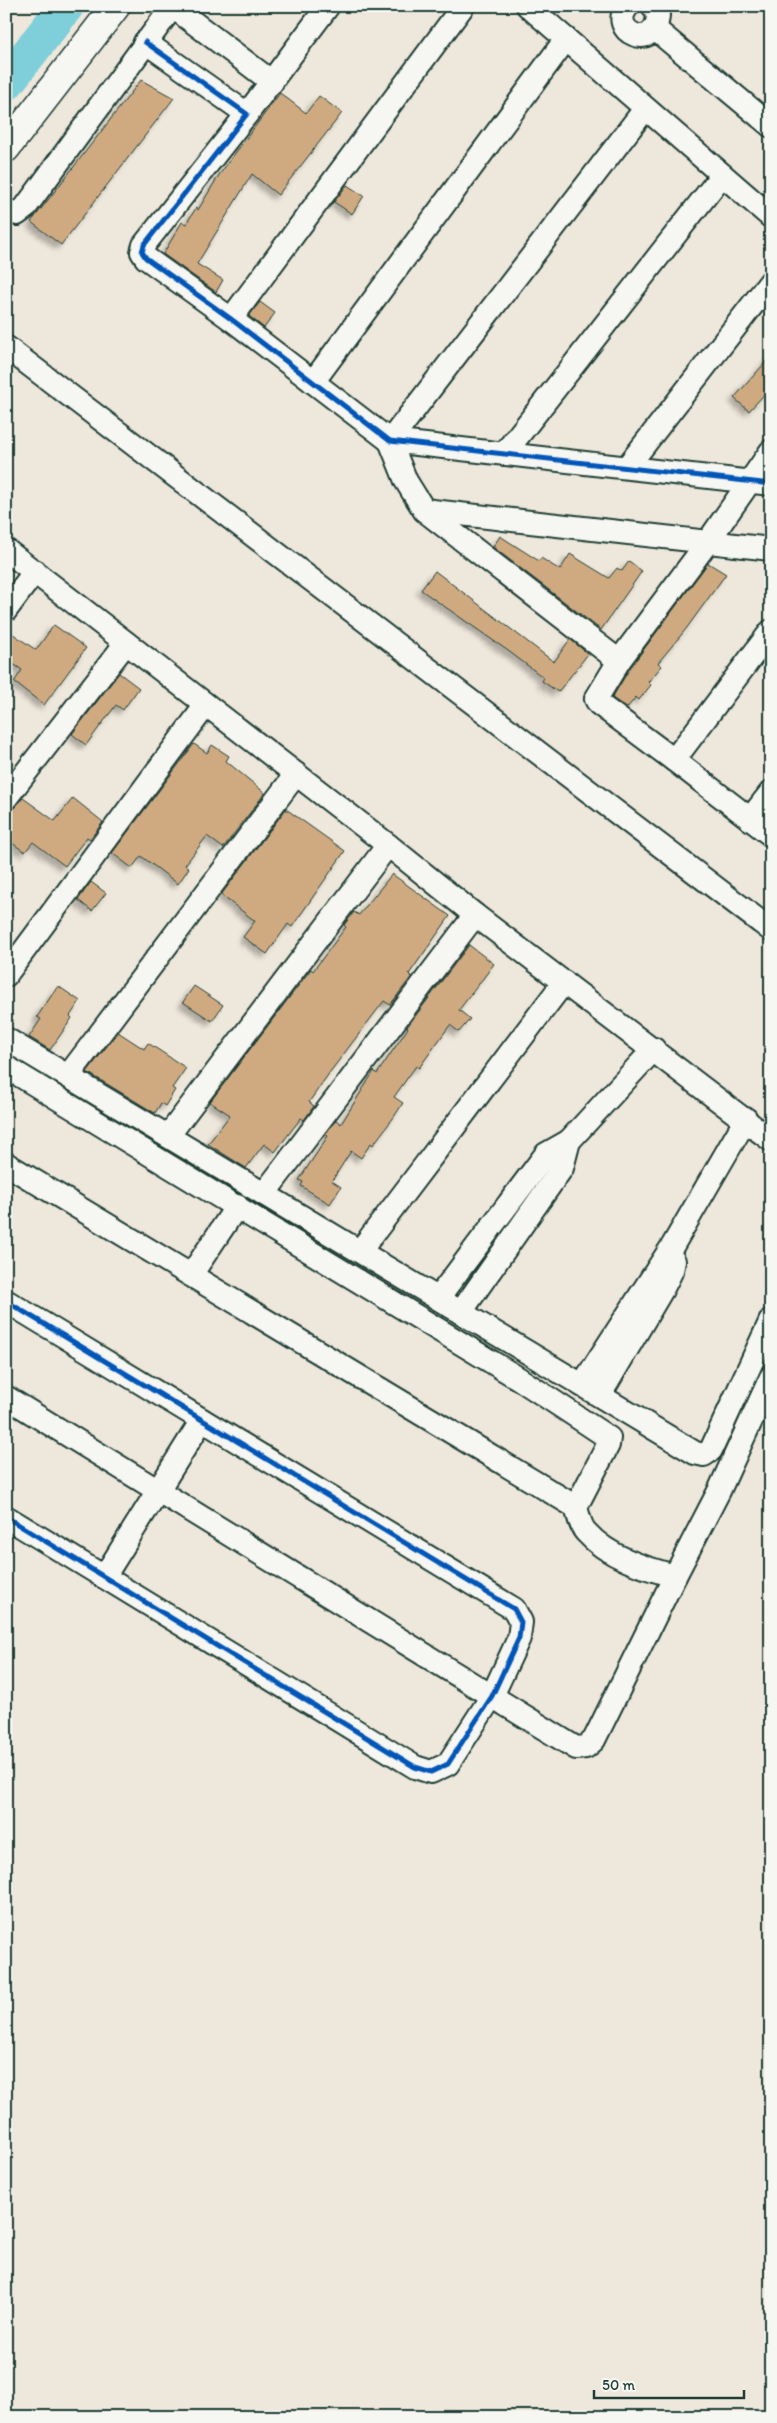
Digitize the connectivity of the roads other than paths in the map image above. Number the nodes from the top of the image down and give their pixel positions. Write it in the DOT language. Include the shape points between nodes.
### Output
graph roads {
  1 [pos="116,6"];
  2 [pos="173,6"];
  3 [pos="328,6"];
  4 [pos="463,6"];
  5 [pos="528,6"];
  6 [pos="653,6"];
  7 [pos="625,7"];
  8 [pos="655,29"];
  9 [pos="566,39"];
  10 [pos="145,42"];
  11 [pos="272,82"];
  12 [pos="645,109"];
  13 [pos="246,114"];
  14 [pos="771,126"];
  15 [pos="6,148"];
  16 [pos="722,175"];
  17 [pos="6,210"];
  18 [pos="771,217"];
  19 [pos="771,281"];
  20 [pos="231,319"];
  21 [pos="6,347"];
  22 [pos="313,382"];
  23 [pos="390,441"];
  24 [pos="771,451"];
  25 [pos="504,454"];
  26 [pos="626,468"];
  27 [pos="748,481"];
  28 [pos="771,484"];
  29 [pos="424,510"];
  30 [pos="707,543"];
  31 [pos="771,549"];
  32 [pos="6,550"];
  33 [pos="35,572"];
  34 [pos="6,610"];
  35 [pos="771,631"];
  36 [pos="126,643"];
  37 [pos="619,661"];
  38 [pos="206,705"];
  39 [pos="674,760"];
  40 [pos="296,774"];
  41 [pos="771,792"];
  42 [pos="6,798"];
  43 [pos="750,819"];
  44 [pos="771,835"];
  45 [pos="388,845"];
  46 [pos="475,915"];
  47 [pos="771,930"];
  48 [pos="6,975"];
  49 [pos="564,982"];
  50 [pos="6,1039"];
  51 [pos="654,1049"];
  52 [pos="6,1066"];
  53 [pos="68,1076"];
  54 [pos="746,1119"];
  55 [pos="168,1136"];
  56 [pos="771,1140"];
  57 [pos="570,1141"];
  58 [pos="6,1164"];
  59 [pos="264,1194"];
  60 [pos="237,1206"];
  61 [pos="360,1251"];
  62 [pos="191,1275"];
  63 [pos="438,1298"];
  64 [pos="6,1301"];
  65 [pos="461,1312"];
  66 [pos="771,1320"];
  67 [pos="771,1377"];
  68 [pos="591,1390"];
  69 [pos="6,1397"];
  70 [pos="202,1420"];
  71 [pos="158,1490"];
  72 [pos="576,1508"];
  73 [pos="6,1517"];
  74 [pos="675,1576"];
  75 [pos="104,1577"];
  76 [pos="492,1696"];
  1 -- 15 [label="street"];
  2 -- 10 [label="street"];
  2 -- 11 [label="street"];
  3 -- 11 [label="street"];
  4 -- 20 [label="street"];
  5 -- 9 [label="street"];
  6 -- 8 [label="street" via="658,15"];
  7 -- 8 [label="street" via="622,22 630,34 643,36"];
  8 -- 14 [label="street"];
  9 -- 12 [label="street"];
  9 -- 22 [label="street"];
  10 -- 13 [label="street"];
  10 -- 17 [label="street" via="25,208 17,214"];
  11 -- 13 [label="street"];
  12 -- 16 [label="street"];
  12 -- 23 [label="street"];
  13 -- 20 [label="street" via="144,245 142,252"];
  16 -- 18 [label="street"];
  16 -- 25 [label="street"];
  19 -- 26 [label="street"];
  20 -- 22 [label="street"];
  21 -- 47 [label="street"];
  22 -- 23 [label="street"];
  23 -- 25 [label="street"];
  23 -- 29 [label="street" via="406,481"];
  24 -- 27 [label="street"];
  25 -- 26 [label="street"];
  26 -- 27 [label="street"];
  27 -- 28 [label="street"];
  27 -- 30 [label="street"];
  29 -- 30 [label="street"];
  29 -- 37 [label="street"];
  30 -- 31 [label="street"];
  30 -- 37 [label="street"];
  32 -- 33 [label="street"];
  33 -- 34 [label="street"];
  33 -- 36 [label="street"];
  35 -- 39 [label="street"];
  36 -- 38 [label="street"];
  36 -- 42 [label="street"];
  37 -- 39 [label="street" via="596,699"];
  38 -- 40 [label="street"];
  38 -- 48 [label="street"];
  39 -- 43 [label="street"];
  40 -- 45 [label="street"];
  40 -- 53 [label="street"];
  41 -- 43 [label="street"];
  43 -- 44 [label="street"];
  45 -- 46 [label="street"];
  45 -- 55 [label="street"];
  46 -- 49 [label="street"];
  46 -- 59 [label="street"];
  49 -- 51 [label="street"];
  49 -- 61 [label="street"];
  50 -- 53 [label="street"];
  51 -- 54 [label="street"];
  51 -- 57 [label="street"];
  52 -- 60 [label="street"];
  53 -- 55 [label="street"];
  54 -- 56 [label="street"];
  54 -- 68 [label="street"];
  55 -- 59 [label="street"];
  57 -- 63 [label="street" via="546,1154"];
  57 -- 65 [label="street" via="562,1168"];
  58 -- 62 [label="street"];
  59 -- 61 [label="street"];
  60 -- 62 [label="street"];
  60 -- 72 [label="street" via="518,1378 609,1438"];
  61 -- 63 [label="street"];
  62 -- 72 [label="street"];
  63 -- 65 [label="street"];
  64 -- 70 [label="street"];
  65 -- 68 [label="street"];
  66 -- 68 [label="street" via="711,1450 704,1455 695,1453"];
  67 -- 74 [label="street" via="719,1491"];
  69 -- 71 [label="street"];
  70 -- 71 [label="street"];
  70 -- 76 [label="street" via="514,1609 521,1622 519,1638"];
  71 -- 75 [label="street"];
  71 -- 76 [label="street"];
  72 -- 74 [label="street" via="585,1532 610,1551 645,1568"];
  73 -- 75 [label="street"];
  74 -- 76 [label="street" via="594,1740 586,1747 576,1748"];
  75 -- 76 [label="street" via="415,1767 431,1772 448,1764"];
}
